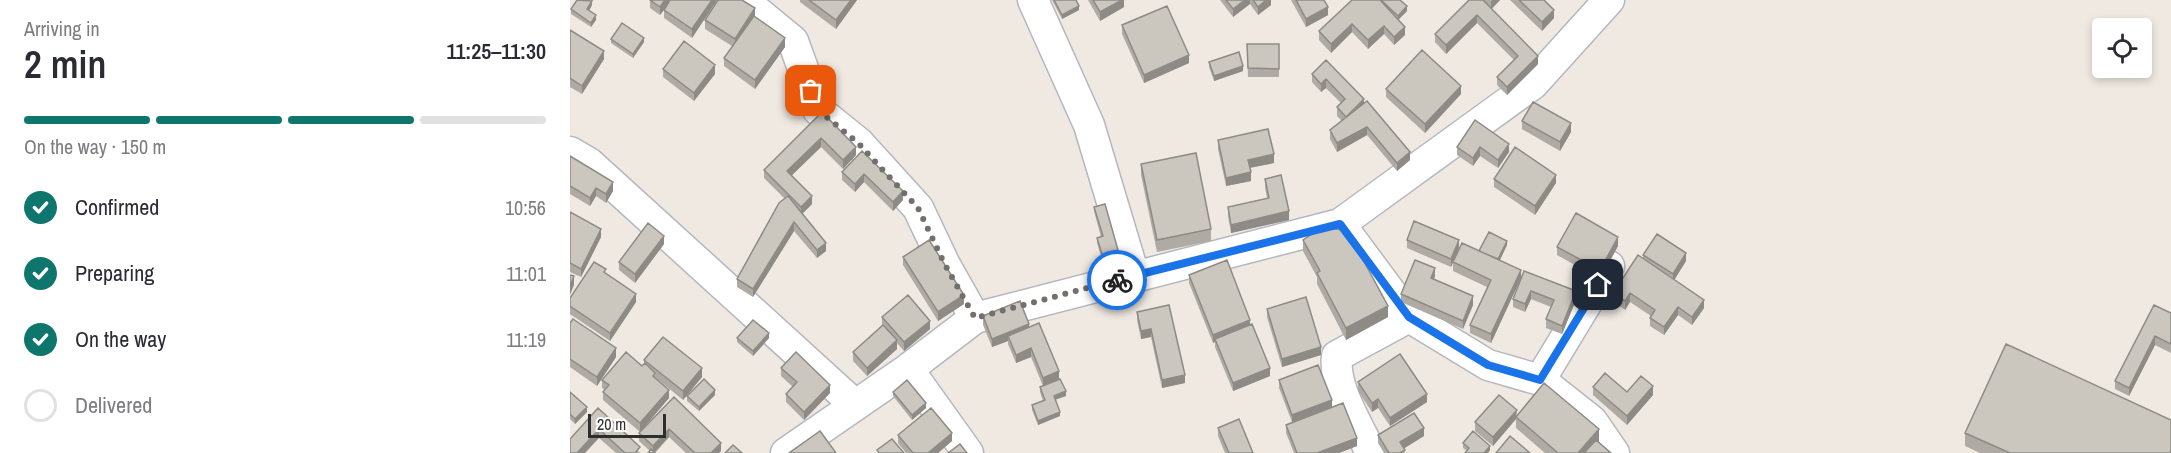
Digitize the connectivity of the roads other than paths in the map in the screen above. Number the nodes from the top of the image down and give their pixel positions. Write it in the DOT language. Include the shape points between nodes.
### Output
graph roads {
  1 [pos="743,0"];
  2 [pos="1033,0"];
  3 [pos="1609,0"];
  4 [pos="570,152"];
  5 [pos="1340,224"];
  6 [pos="1610,266"];
  7 [pos="1134,275"];
  8 [pos="1409,317"];
  9 [pos="975,318"];
  10 [pos="908,369"];
  11 [pos="1540,380"];
  12 [pos="854,404"];
  13 [pos="786,453"];
  14 [pos="968,453"];
  15 [pos="1371,453"];
  16 [pos="1614,453"];
  1 -- 9 [label="street" via="794,41 818,110 858,143 918,208"];
  2 -- 7 [label="street" via="1089,125"];
  3 -- 5 [label="street" via="1533,84"];
  4 -- 12 [label="street" via="589,164"];
  5 -- 7 [label="street"];
  5 -- 8 [label="street"];
  6 -- 11 [label="street"];
  7 -- 9 [label="street"];
  8 -- 11 [label="street" via="1488,365"];
  8 -- 15 [label="street" via="1337,356 1335,368 1344,394"];
  9 -- 10 [label="street"];
  10 -- 12 [label="street"];
  10 -- 14 [label="street"];
  11 -- 16 [label="street" via="1592,421"];
  12 -- 13 [label="street"];
}
